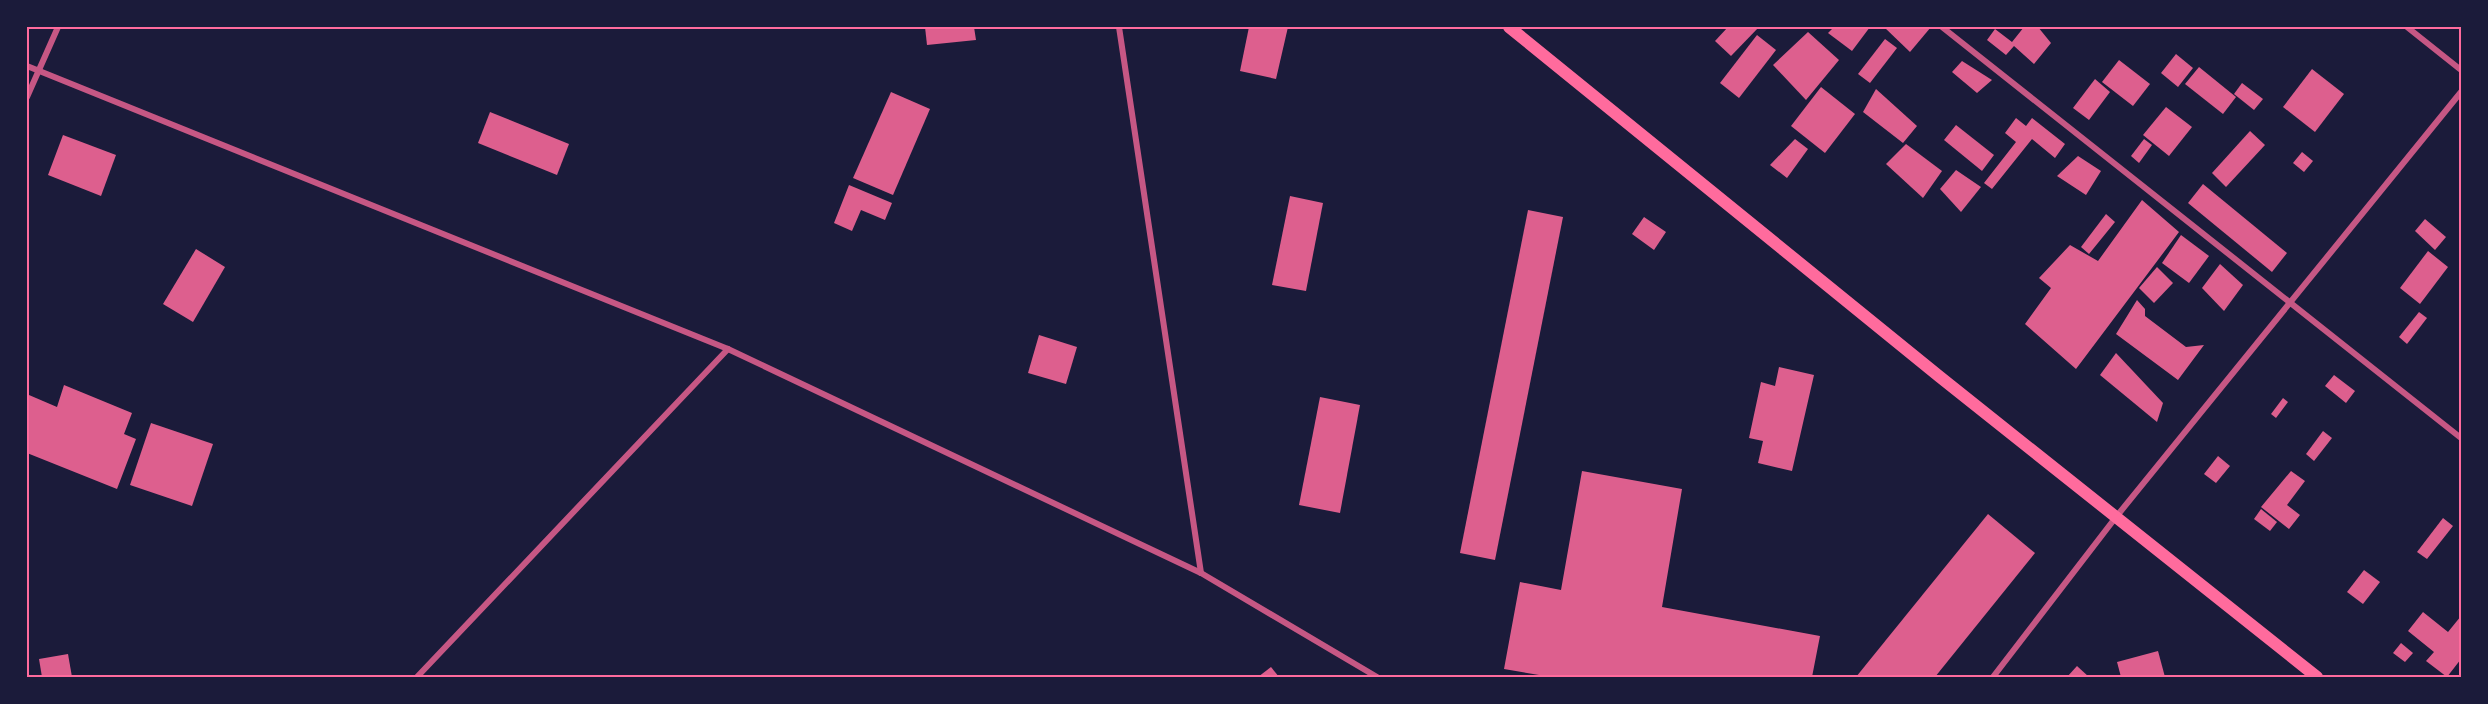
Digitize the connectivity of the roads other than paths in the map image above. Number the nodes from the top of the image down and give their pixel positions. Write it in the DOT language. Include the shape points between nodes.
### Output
graph roads {
  1 [pos="58,27"];
  2 [pos="1119,27"];
  3 [pos="1509,27"];
  4 [pos="1942,27"];
  5 [pos="2407,27"];
  6 [pos="27,66"];
  7 [pos="2461,70"];
  8 [pos="39,71"];
  9 [pos="2461,92"];
  10 [pos="27,97"];
  11 [pos="2291,303"];
  12 [pos="728,349"];
  13 [pos="2461,438"];
  14 [pos="2116,517"];
  15 [pos="1201,573"];
  16 [pos="417,677"];
  17 [pos="1377,677"];
  18 [pos="1994,677"];
  19 [pos="2317,677"];
  1 -- 8 [label="street"];
  2 -- 15 [label="street"];
  3 -- 14 [label="main road"];
  4 -- 11 [label="street"];
  5 -- 7 [label="street"];
  6 -- 8 [label="street"];
  8 -- 10 [label="street"];
  8 -- 12 [label="street"];
  9 -- 11 [label="street"];
  11 -- 13 [label="street"];
  11 -- 14 [label="street"];
  12 -- 15 [label="street"];
  12 -- 16 [label="street"];
  14 -- 18 [label="street"];
  14 -- 19 [label="main road"];
  15 -- 17 [label="street"];
}
